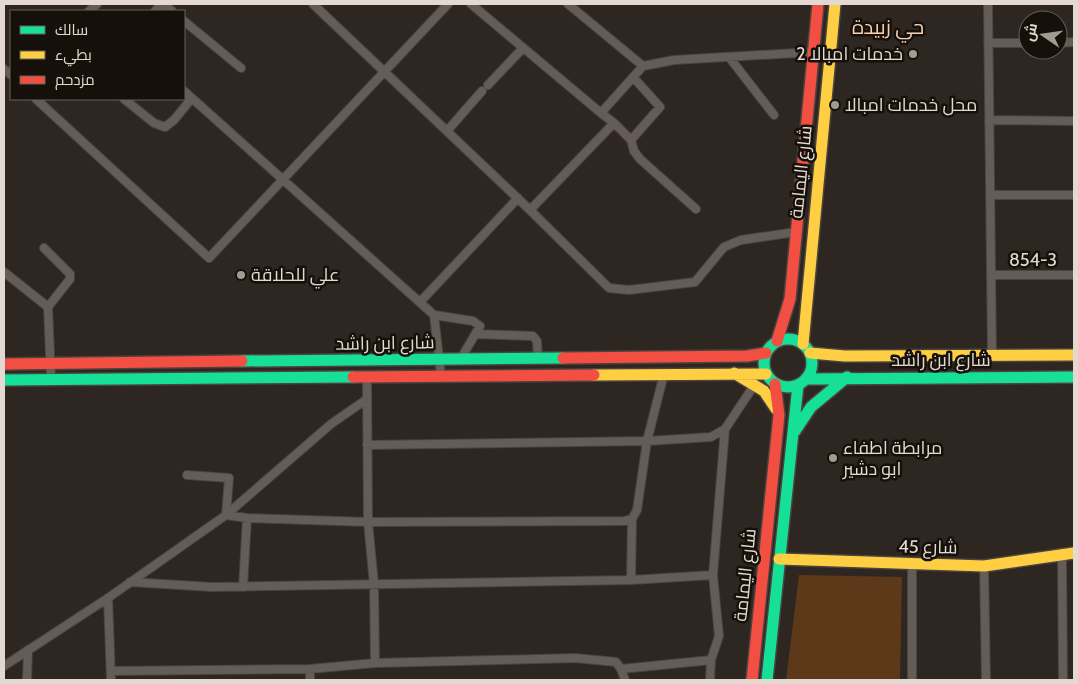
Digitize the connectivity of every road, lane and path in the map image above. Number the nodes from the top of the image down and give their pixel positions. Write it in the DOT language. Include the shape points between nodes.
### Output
graph roads {
  1 [pos="313,4"];
  2 [pos="448,4"];
  3 [pos="471,4"];
  4 [pos="568,4"];
  5 [pos="818,4"];
  6 [pos="835,4"];
  7 [pos="988,4"];
  8 [pos="185,22"];
  9 [pos="988,43"];
  10 [pos="1018,43"];
  11 [pos="523,48"];
  12 [pos="813,52"];
  13 [pos="729,57"];
  14 [pos="643,66"];
  15 [pos="241,68"];
  16 [pos="384,72"];
  17 [pos="633,78"];
  18 [pos="488,85"];
  19 [pos="185,92"];
  20 [pos="482,92"];
  21 [pos="192,98"];
  22 [pos="37,100"];
  23 [pos="125,100"];
  24 [pos="601,112"];
  25 [pos="774,114"];
  26 [pos="989,120"];
  27 [pos="1074,120"];
  28 [pos="614,123"];
  29 [pos="446,131"];
  30 [pos="631,140"];
  31 [pos="285,180"];
  32 [pos="991,195"];
  33 [pos="1074,195"];
  34 [pos="518,198"];
  35 [pos="696,208"];
  36 [pos="530,210"];
  37 [pos="796,232"];
  38 [pos="44,248"];
  39 [pos="4,272"];
  40 [pos="991,275"];
  41 [pos="1074,275"];
  42 [pos="420,302"];
  43 [pos="48,307"];
  44 [pos="434,315"];
  45 [pos="476,334"];
  46 [pos="778,341"];
  47 [pos="807,348"];
  48 [pos="766,352"];
  49 [pos="992,356"];
  50 [pos="1074,356"];
  51 [pos="538,358"];
  52 [pos="440,360"];
  53 [pos="460,360"];
  54 [pos="4,364"];
  55 [pos="51,364"];
  56 [pos="733,373"];
  57 [pos="664,374"];
  58 [pos="766,374"];
  59 [pos="441,376"];
  60 [pos="848,377"];
  61 [pos="1074,377"];
  62 [pos="367,378"];
  63 [pos="51,379"];
  64 [pos="4,380"];
  65 [pos="803,382"];
  66 [pos="755,384"];
  67 [pos="775,384"];
  68 [pos="367,399"];
  69 [pos="779,415"];
  70 [pos="725,429"];
  71 [pos="647,441"];
  72 [pos="791,442"];
  73 [pos="367,444"];
  74 [pos="187,475"];
  75 [pos="226,515"];
  76 [pos="247,518"];
  77 [pos="632,519"];
  78 [pos="368,522"];
  79 [pos="1074,553"];
  80 [pos="1062,556"];
  81 [pos="779,560"];
  82 [pos="912,564"];
  83 [pos="984,566"];
  84 [pos="713,575"];
  85 [pos="631,580"];
  86 [pos="130,582"];
  87 [pos="374,584"];
  88 [pos="243,587"];
  89 [pos="108,598"];
  90 [pos="28,650"];
  91 [pos="710,660"];
  92 [pos="375,663"];
  93 [pos="4,666"];
  94 [pos="310,669"];
  95 [pos="621,669"];
  96 [pos="111,671"];
  97 [pos="28,680"];
  98 [pos="112,680"];
  99 [pos="310,680"];
  100 [pos="625,680"];
  101 [pos="710,680"];
  102 [pos="752,680"];
  103 [pos="767,680"];
  104 [pos="912,680"];
  105 [pos="986,680"];
  106 [pos="1063,680"];
  1 -- 16 [label="street"];
  2 -- 16 [label="street"];
  3 -- 11 [label="street"];
  4 -- 14 [label="street"];
  5 -- 12 [label="main road, شارع اليمامة"];
  6 -- 47 [label="main road, شارع اليمامة" via="806,300"];
  7 -- 9 [label="street"];
  8 -- 15 [label="street"];
  9 -- 10 [label="street"];
  9 -- 26 [label="street"];
  11 -- 18 [label="street"];
  11 -- 24 [label="street"];
  12 -- 13 [label="street"];
  12 -- 37 [label="main road, شارع اليمامة"];
  13 -- 14 [label="street" via="674,60"];
  13 -- 25 [label="street"];
  14 -- 17 [label="street"];
  16 -- 29 [label="street"];
  16 -- 31 [label="street"];
  17 -- 24 [label="street"];
  17 -- 30 [label="street" via="660,107"];
  19 -- 21 [label="street"];
  20 -- 29 [label="street"];
  21 -- 23 [label="street" via="165,127"];
  21 -- 31 [label="street"];
  22 -- 31 [label="street" via="209,258"];
  24 -- 28 [label="street"];
  26 -- 27 [label="street"];
  26 -- 32 [label="street"];
  28 -- 30 [label="street"];
  28 -- 36 [label="street"];
  29 -- 34 [label="street"];
  30 -- 35 [label="street" via="640,159"];
  31 -- 42 [label="street"];
  32 -- 33 [label="street"];
  32 -- 40 [label="street"];
  34 -- 36 [label="street"];
  34 -- 42 [label="street"];
  36 -- 37 [label="street" via="609,288 628,290 695,282 724,247 741,240"];
  37 -- 46 [label="main road, شارع اليمامة" via="790,299"];
  38 -- 43 [label="street" via="70,274 70,279"];
  39 -- 43 [label="street"];
  40 -- 41 [label="street, 854-3"];
  40 -- 49 [label="street"];
  42 -- 44 [label="street"];
  43 -- 55 [label="street"];
  44 -- 45 [label="street" via="477,323 480,326"];
  44 -- 52 [label="street"];
  45 -- 51 [label="street" via="533,336 538,341"];
  45 -- 53 [label="street"];
  46 -- 47 [label="main road" via="794,340"];
  46 -- 48 [label="main road"];
  47 -- 49 [label="main road, شارع ابن راشد" via="845,356"];
  47 -- 65 [label="main road" via="812,363"];
  48 -- 51 [label="main road, شارع ابن راشد" via="747,356"];
  48 -- 58 [label="main road"];
  49 -- 50 [label="main road, شارع ابن راشد"];
  51 -- 53 [label="main road, شارع ابن راشد"];
  52 -- 53 [label="main road, شارع ابن راشد"];
  52 -- 55 [label="main road, شارع ابن راشد"];
  52 -- 59 [label="street"];
  54 -- 55 [label="main road, شارع ابن راشد"];
  55 -- 63 [label="street"];
  56 -- 57 [label="main road, شارع ابن راشد"];
  56 -- 58 [label="main road, شارع ابن راشد"];
  56 -- 66 [label="main road"];
  57 -- 59 [label="main road, شارع ابن راشد"];
  57 -- 71 [label="street"];
  58 -- 67 [label="main road"];
  59 -- 62 [label="main road, شارع ابن راشد"];
  60 -- 61 [label="main road, شارع ابن راشد"];
  60 -- 65 [label="main road, شارع ابن راشد"];
  60 -- 72 [label="main road" via="807,412"];
  62 -- 63 [label="main road, شارع ابن راشد"];
  62 -- 68 [label="street"];
  63 -- 64 [label="main road, شارع ابن راشد"];
  65 -- 67 [label="main road" via="786,388"];
  65 -- 72 [label="main road, شارع اليمامة"];
  66 -- 69 [label="main road" via="771,398"];
  66 -- 70 [label="street"];
  67 -- 69 [label="main road, شارع اليمامة"];
  68 -- 73 [label="street"];
  68 -- 75 [label="street" via="331,424"];
  69 -- 102 [label="main road, شارع اليمامة"];
  70 -- 71 [label="street" via="711,437"];
  70 -- 84 [label="street"];
  71 -- 73 [label="street"];
  71 -- 77 [label="street" via="637,510"];
  72 -- 81 [label="main road, شارع اليمامة"];
  73 -- 78 [label="street"];
  74 -- 75 [label="street" via="231,479"];
  75 -- 76 [label="street"];
  75 -- 86 [label="street"];
  76 -- 78 [label="street"];
  76 -- 88 [label="street"];
  77 -- 78 [label="street"];
  77 -- 85 [label="street"];
  78 -- 87 [label="street"];
  79 -- 80 [label="main road, شارع 45"];
  80 -- 83 [label="main road, شارع 45"];
  80 -- 106 [label="street"];
  81 -- 82 [label="main road, شارع 45"];
  81 -- 103 [label="main road, شارع اليمامة"];
  82 -- 83 [label="main road, شارع 45"];
  82 -- 104 [label="street"];
  83 -- 105 [label="street"];
  84 -- 85 [label="street"];
  84 -- 91 [label="street" via="719,636"];
  85 -- 87 [label="street"];
  86 -- 88 [label="street"];
  86 -- 89 [label="street"];
  87 -- 88 [label="street"];
  87 -- 92 [label="street"];
  89 -- 90 [label="street"];
  89 -- 96 [label="street"];
  90 -- 93 [label="street"];
  90 -- 97 [label="street"];
  91 -- 95 [label="street"];
  91 -- 101 [label="street"];
  92 -- 94 [label="street"];
  92 -- 95 [label="street" via="575,658 616,662"];
  94 -- 96 [label="street"];
  94 -- 99 [label="street"];
  95 -- 100 [label="street"];
  96 -- 98 [label="street"];
}
